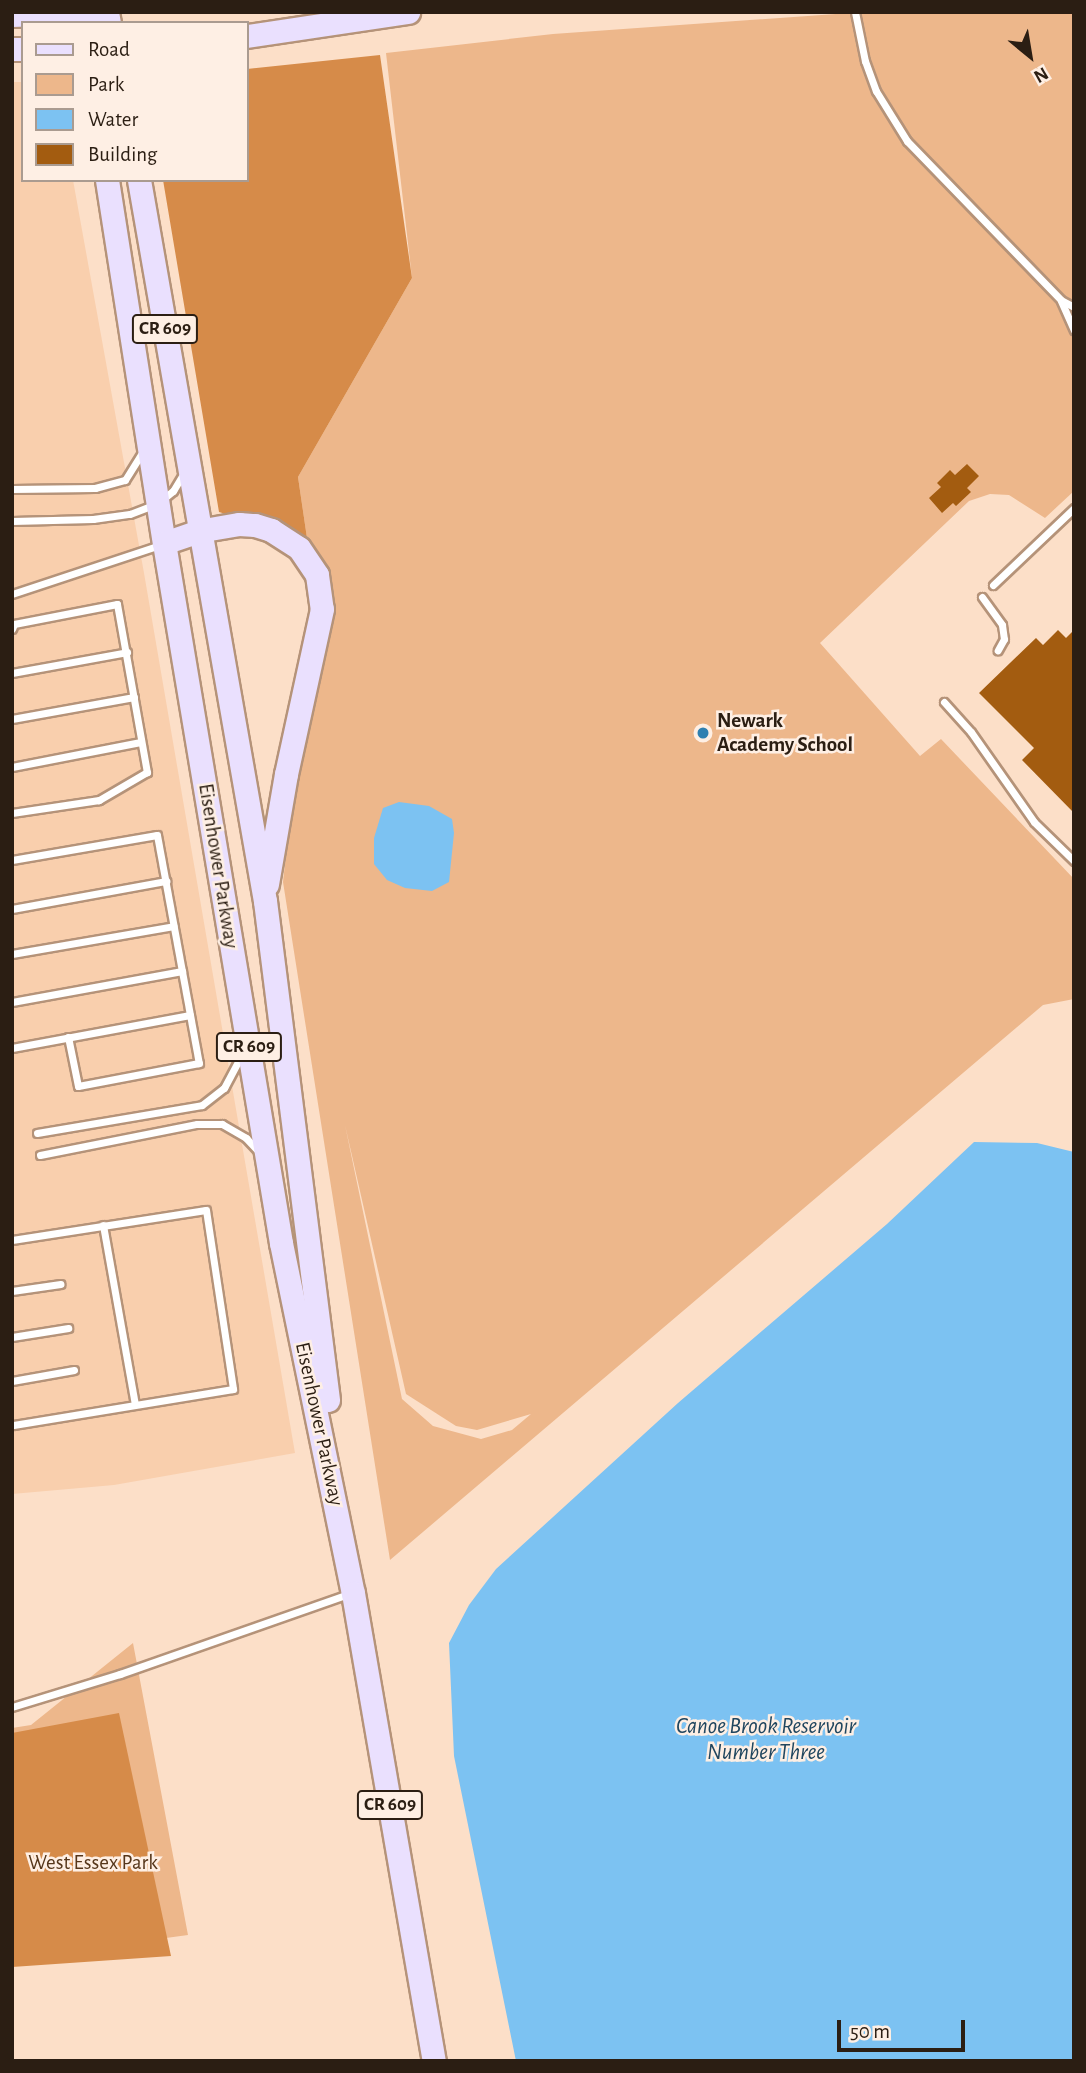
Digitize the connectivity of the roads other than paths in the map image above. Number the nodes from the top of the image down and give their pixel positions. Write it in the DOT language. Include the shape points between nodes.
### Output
graph roads {
  1 [pos="91,12"];
  2 [pos="408,12"];
  3 [pos="855,12"];
  4 [pos="83,13"];
  5 [pos="12,15"];
  6 [pos="251,37"];
  7 [pos="107,182"];
  8 [pos="139,182"];
  9 [pos="1061,300"];
  10 [pos="1074,307"];
  11 [pos="1074,330"];
  12 [pos="147,431"];
  13 [pos="188,466"];
  14 [pos="12,489"];
  15 [pos="158,503"];
  16 [pos="1074,508"];
  17 [pos="12,521"];
  18 [pos="198,531"];
  19 [pos="164,543"];
  20 [pos="993,585"];
  21 [pos="12,594"];
  22 [pos="982,597"];
  23 [pos="12,629"];
  24 [pos="998,650"];
  25 [pos="127,652"];
  26 [pos="12,673"];
  27 [pos="134,698"];
  28 [pos="944,702"];
  29 [pos="12,719"];
  30 [pos="141,742"];
  31 [pos="12,767"];
  32 [pos="12,813"];
  33 [pos="12,860"];
  34 [pos="1074,861"];
  35 [pos="166,881"];
  36 [pos="265,901"];
  37 [pos="12,909"];
  38 [pos="174,926"];
  39 [pos="12,954"];
  40 [pos="182,971"];
  41 [pos="12,1002"];
  42 [pos="190,1015"];
  43 [pos="68,1037"];
  44 [pos="247,1040"];
  45 [pos="12,1048"];
  46 [pos="37,1133"];
  47 [pos="40,1155"];
  48 [pos="267,1161"];
  49 [pos="103,1225"];
  50 [pos="12,1240"];
  51 [pos="60,1284"];
  52 [pos="12,1291"];
  53 [pos="68,1328"];
  54 [pos="12,1337"];
  55 [pos="74,1370"];
  56 [pos="12,1381"];
  57 [pos="135,1404"];
  58 [pos="12,1425"];
  59 [pos="345,1549"];
  60 [pos="353,1593"];
  61 [pos="12,1707"];
  62 [pos="435,2061"];
  1 -- 4 [label="main road"];
  2 -- 6 [label="main road"];
  3 -- 9 [label="lane" via="876,91 907,141"];
  4 -- 5 [label="main road"];
  7 -- 12 [label="main road, Eisenhower Parkway / CR 609"];
  8 -- 13 [label="main road, Eisenhower Parkway / CR 609"];
  9 -- 10 [label="lane"];
  9 -- 11 [label="lane"];
  12 -- 14 [label="lane" via="140,460 125,480 95,488"];
  12 -- 15 [label="main road, Eisenhower Parkway / CR 609"];
  13 -- 15 [label="lane" via="173,491"];
  13 -- 18 [label="main road, Eisenhower Parkway / CR 609"];
  15 -- 17 [label="lane" via="130,514"];
  15 -- 19 [label="main road, Eisenhower Parkway / CR 609"];
  16 -- 20 [label="lane"];
  18 -- 19 [label="main road"];
  18 -- 36 [label="main road, Eisenhower Parkway / CR 609"];
  18 -- 36 [label="main road" via="239,524 286,537 304,554 321,592 322,609"];
  19 -- 21 [label="lane"];
  19 -- 44 [label="main road, Eisenhower Parkway / CR 609"];
  22 -- 24 [label="lane" via="1002,625 1004,639"];
  23 -- 25 [label="lane" via="14,624 117,604"];
  25 -- 26 [label="lane"];
  25 -- 27 [label="lane"];
  27 -- 29 [label="lane"];
  27 -- 30 [label="lane"];
  28 -- 34 [label="lane" via="971,732 1034,822"];
  30 -- 31 [label="lane"];
  30 -- 32 [label="lane" via="147,772 99,800"];
  33 -- 35 [label="lane" via="157,835"];
  35 -- 37 [label="lane"];
  35 -- 38 [label="lane"];
  36 -- 59 [label="main road, Eisenhower Parkway / CR 609"];
  38 -- 39 [label="lane"];
  38 -- 40 [label="lane"];
  40 -- 41 [label="lane"];
  40 -- 42 [label="lane"];
  42 -- 43 [label="lane"];
  42 -- 43 [label="lane" via="199,1063 78,1086"];
  43 -- 45 [label="lane"];
  44 -- 46 [label="lane" via="224,1088 202,1105"];
  44 -- 48 [label="main road, Eisenhower Parkway / CR 609"];
  47 -- 48 [label="lane" via="197,1124 222,1124 246,1138"];
  48 -- 59 [label="main road, Eisenhower Parkway / CR 609"];
  49 -- 50 [label="lane"];
  49 -- 57 [label="lane"];
  49 -- 57 [label="lane" via="206,1210 233,1389"];
  51 -- 52 [label="lane"];
  53 -- 54 [label="lane"];
  55 -- 56 [label="lane"];
  57 -- 58 [label="lane"];
  59 -- 60 [label="main road, Eisenhower Parkway / CR 609"];
  60 -- 61 [label="lane"];
  60 -- 62 [label="main road, Eisenhower Parkway / CR 609"];
}
